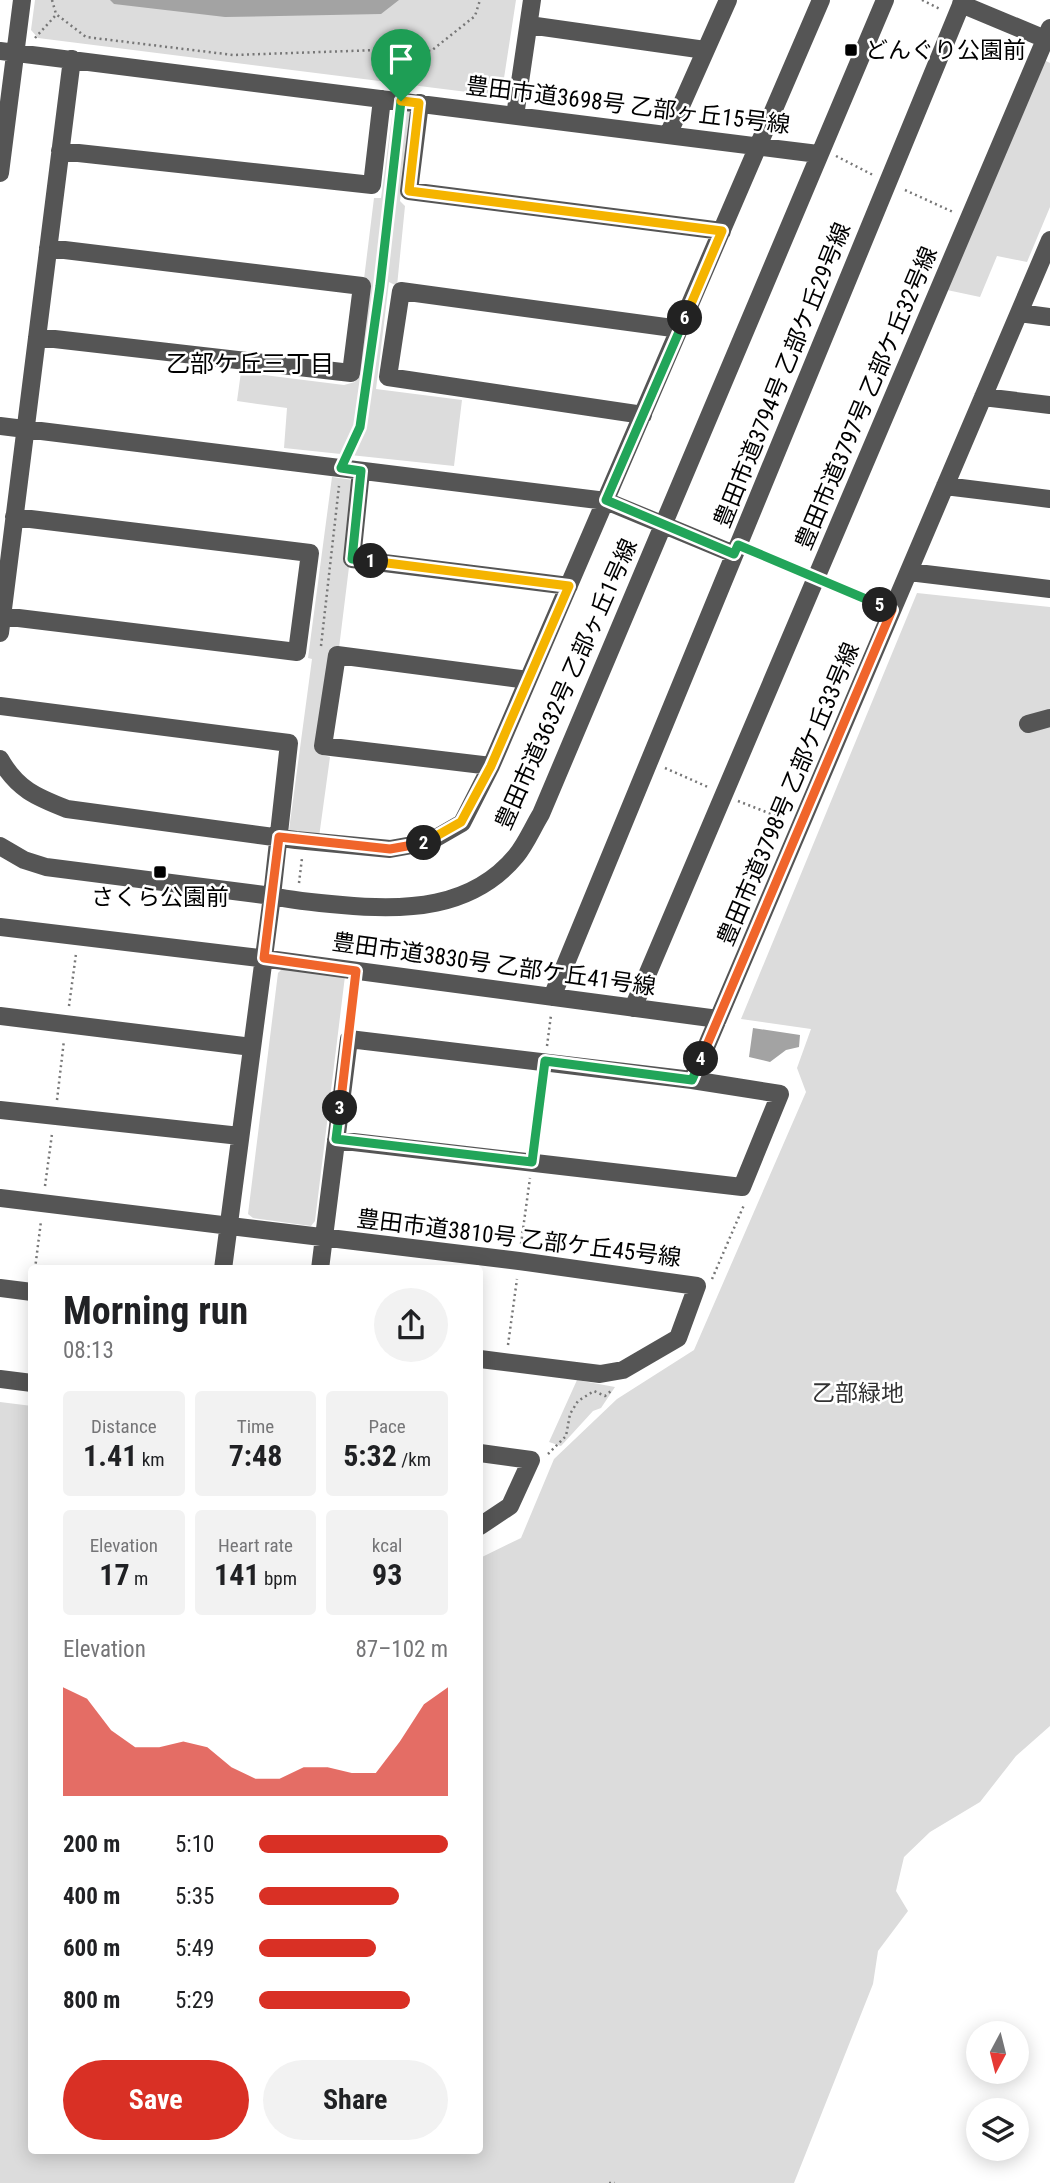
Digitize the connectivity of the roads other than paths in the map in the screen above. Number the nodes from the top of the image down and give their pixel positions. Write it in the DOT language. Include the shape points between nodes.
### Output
graph roads {
  1 [pos="22,0"];
  2 [pos="532,0"];
  3 [pos="728,0"];
  4 [pos="821,0"];
  5 [pos="886,0"];
  6 [pos="960,6"];
  7 [pos="529,25"];
  8 [pos="1048,36"];
  9 [pos="15,48"];
  10 [pos="705,50"];
  11 [pos="72,59"];
  12 [pos="382,99"];
  13 [pos="410,102"];
  14 [pos="515,116"];
  15 [pos="668,135"];
  16 [pos="759,147"];
  17 [pos="60,151"];
  18 [pos="825,154"];
  19 [pos="0,173"];
  20 [pos="722,231"];
  21 [pos="1050,240"];
  22 [pos="48,248"];
  23 [pos="1019,313"];
  24 [pos="1050,317"];
  25 [pos="680,329"];
  26 [pos="37,337"];
  27 [pos="983,397"];
  28 [pos="1050,404"];
  29 [pos="643,415"];
  30 [pos="0,426"];
  31 [pos="26,429"];
  32 [pos="361,471"];
  33 [pos="945,486"];
  34 [pos="1050,499"];
  35 [pos="606,500"];
  36 [pos="15,517"];
  37 [pos="663,523"];
  38 [pos="736,549"];
  39 [pos="909,572"];
  40 [pos="569,586"];
  41 [pos="1050,589"];
  42 [pos="1,625"];
  43 [pos="528,680"];
  44 [pos="0,706"];
  45 [pos="1050,718"];
  46 [pos="1028,724"];
  47 [pos="0,759"];
  48 [pos="491,766"];
  49 [pos="279,837"];
  50 [pos="0,846"];
  51 [pos="272,896"];
  52 [pos="0,927"];
  53 [pos="264,958"];
  54 [pos="552,1004"];
  55 [pos="633,1007"];
  56 [pos="0,1016"];
  57 [pos="719,1019"];
  58 [pos="252,1047"];
  59 [pos="692,1080"];
  60 [pos="0,1110"];
  61 [pos="240,1136"];
  62 [pos="336,1139"];
  63 [pos="0,1198"];
  64 [pos="228,1226"];
  65 [pos="324,1237"];
  66 [pos="223,1265"];
  67 [pos="320,1265"];
  68 [pos="0,1288"];
  69 [pos="28,1292"];
  70 [pos="483,1359"];
  71 [pos="0,1379"];
  72 [pos="28,1382"];
  73 [pos="483,1453"];
  74 [pos="483,1524"];
  1 -- 9 [label="street"];
  2 -- 7 [label="street"];
  3 -- 10 [label="street"];
  4 -- 16 [label="street"];
  5 -- 18 [label="street, 豊田市道3632号 乙部ヶ丘1号線"];
  6 -- 8 [label="street"];
  6 -- 38 [label="street, 豊田市道3794号 乙部ケ丘29号線"];
  7 -- 10 [label="street"];
  7 -- 14 [label="street"];
  8 -- 55 [label="street, 豊田市道3797号 乙部ケ丘32号線"];
  9 -- 11 [label="street, 豊田市道3698号 乙部ヶ丘15号線"];
  9 -- 19 [label="street"];
  10 -- 15 [label="street"];
  11 -- 12 [label="street, 豊田市道3698号 乙部ヶ丘15号線"];
  11 -- 17 [label="street"];
  12 -- 13 [label="street, 豊田市道3698号 乙部ヶ丘15号線"];
  12 -- 17 [label="street" via="373,185"];
  13 -- 14 [label="street, 豊田市道3698号 乙部ヶ丘15号線"];
  13 -- 20 [label="street" via="409,191"];
  14 -- 15 [label="street, 豊田市道3698号 乙部ヶ丘15号線"];
  15 -- 16 [label="street, 豊田市道3698号 乙部ヶ丘15号線"];
  16 -- 18 [label="street, 豊田市道3698号 乙部ヶ丘15号線"];
  16 -- 20 [label="street"];
  17 -- 22 [label="street"];
  18 -- 37 [label="street, 豊田市道3632号 乙部ヶ丘1号線"];
  20 -- 25 [label="street"];
  21 -- 23 [label="street, 豊田市道3798号 乙部ケ丘33号線"];
  22 -- 26 [label="street"];
  22 -- 26 [label="street" via="362,286 351,373"];
  23 -- 24 [label="street"];
  23 -- 27 [label="street, 豊田市道3798号 乙部ケ丘33号線"];
  25 -- 29 [label="street"];
  25 -- 29 [label="street" via="401,291 388,377"];
  26 -- 31 [label="street"];
  27 -- 28 [label="street"];
  27 -- 33 [label="street, 豊田市道3798号 乙部ケ丘33号線"];
  29 -- 35 [label="street"];
  30 -- 31 [label="street"];
  31 -- 32 [label="street"];
  31 -- 36 [label="street"];
  32 -- 35 [label="street"];
  32 -- 40 [label="street" via="352,559"];
  33 -- 34 [label="street"];
  33 -- 39 [label="street, 豊田市道3798号 乙部ケ丘33号線"];
  35 -- 37 [label="street"];
  35 -- 40 [label="street"];
  36 -- 42 [label="street"];
  36 -- 42 [label="street" via="310,553 297,652"];
  37 -- 38 [label="street"];
  37 -- 51 [label="street, 豊田市道3632号 乙部ヶ丘1号線" via="541,814 516,856 486,883 442,903 383,909 295,895"];
  38 -- 54 [label="street, 豊田市道3794号 乙部ケ丘29号線"];
  39 -- 41 [label="street"];
  39 -- 57 [label="street, 豊田市道3798号 乙部ケ丘33号線"];
  40 -- 43 [label="street"];
  43 -- 48 [label="street"];
  43 -- 48 [label="street" via="337,655 323,746"];
  44 -- 49 [label="street" via="289,743"];
  45 -- 46 [label="street"];
  47 -- 49 [label="street" via="8,774 35,797 67,809"];
  48 -- 49 [label="street" via="461,822 429,842 390,849"];
  49 -- 51 [label="street"];
  50 -- 51 [label="street" via="46,867"];
  51 -- 53 [label="street"];
  52 -- 53 [label="street, 豊田市道3830号 乙部ケ丘41号線"];
  53 -- 54 [label="street, 豊田市道3830号 乙部ケ丘41号線"];
  53 -- 58 [label="street"];
  54 -- 55 [label="street, 豊田市道3830号 乙部ケ丘41号線"];
  55 -- 57 [label="street, 豊田市道3830号 乙部ケ丘41号線"];
  56 -- 58 [label="street"];
  57 -- 59 [label="street, 豊田市道3798号 乙部ケ丘33号線"];
  58 -- 61 [label="street"];
  59 -- 62 [label="street" via="349,1038"];
  59 -- 62 [label="street" via="780,1094 742,1187"];
  60 -- 61 [label="street"];
  61 -- 64 [label="street"];
  62 -- 65 [label="street"];
  63 -- 64 [label="street, 豊田市道3810号 乙部ケ丘45号線"];
  64 -- 65 [label="street, 豊田市道3810号 乙部ケ丘45号線"];
  64 -- 66 [label="street"];
  65 -- 67 [label="street"];
  65 -- 70 [label="street, 豊田市道3810号 乙部ケ丘45号線" via="697,1286 678,1338 623,1370 600,1374"];
  68 -- 69 [label="street"];
  71 -- 72 [label="street"];
  73 -- 74 [label="street" via="531,1460 510,1506"];
}
